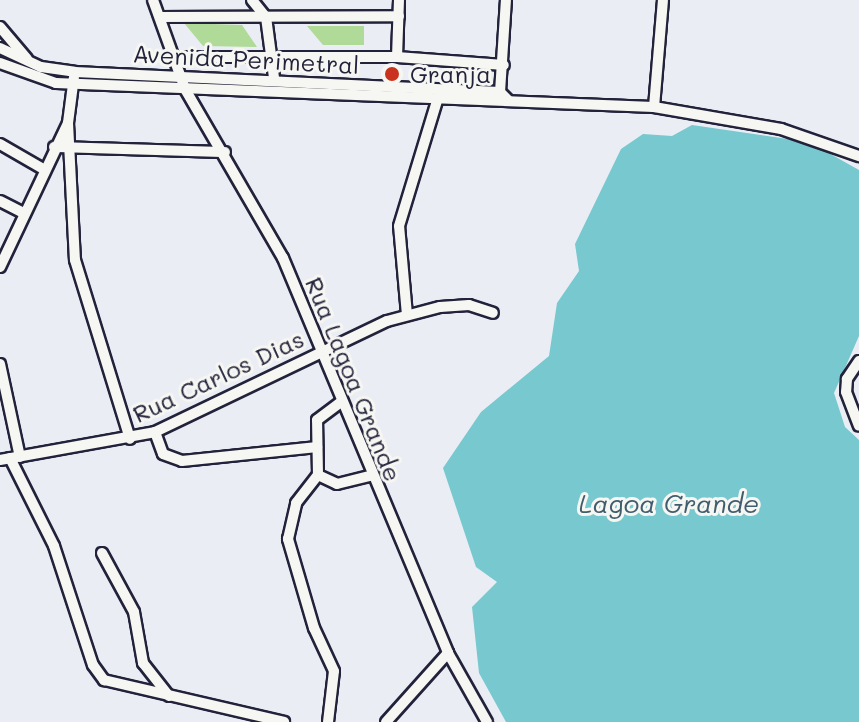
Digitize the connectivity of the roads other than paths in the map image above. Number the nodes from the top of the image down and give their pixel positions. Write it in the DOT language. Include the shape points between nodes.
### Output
graph roads {
  1 [pos="153,0"];
  2 [pos="252,0"];
  3 [pos="399,0"];
  4 [pos="506,0"];
  5 [pos="663,0"];
  6 [pos="399,16"];
  7 [pos="162,17"];
  8 [pos="266,17"];
  9 [pos="0,27"];
  10 [pos="0,48"];
  11 [pos="270,56"];
  12 [pos="176,57"];
  13 [pos="397,57"];
  14 [pos="29,62"];
  15 [pos="0,63"];
  16 [pos="504,65"];
  17 [pos="181,73"];
  18 [pos="74,78"];
  19 [pos="274,78"];
  20 [pos="185,89"];
  21 [pos="392,93"];
  22 [pos="504,96"];
  23 [pos="437,101"];
  24 [pos="654,107"];
  25 [pos="68,123"];
  26 [pos="0,144"];
  27 [pos="54,147"];
  28 [pos="73,149"];
  29 [pos="225,152"];
  30 [pos="859,156"];
  31 [pos="45,170"];
  32 [pos="0,201"];
  33 [pos="24,213"];
  34 [pos="1,263"];
  35 [pos="493,313"];
  36 [pos="407,315"];
  37 [pos="320,351"];
  38 [pos="859,361"];
  39 [pos="0,364"];
  40 [pos="341,402"];
  41 [pos="855,403"];
  42 [pos="859,426"];
  43 [pos="155,432"];
  44 [pos="130,439"];
  45 [pos="317,447"];
  46 [pos="10,459"];
  47 [pos="318,475"];
  48 [pos="372,475"];
  49 [pos="102,553"];
  50 [pos="448,653"];
  51 [pos="169,696"];
  52 [pos="284,722"];
  53 [pos="328,722"];
  54 [pos="386,722"];
  55 [pos="487,722"];
  1 -- 7 [label="street, Rua Lagoa Grande"];
  2 -- 8 [label="street"];
  3 -- 6 [label="street"];
  4 -- 16 [label="street"];
  5 -- 24 [label="street"];
  6 -- 8 [label="street"];
  6 -- 13 [label="street"];
  7 -- 8 [label="street"];
  7 -- 12 [label="street, Rua Lagoa Grande"];
  8 -- 11 [label="street"];
  9 -- 14 [label="street"];
  10 -- 14 [label="street, Avenida Perimetral"];
  11 -- 12 [label="street"];
  11 -- 13 [label="street"];
  11 -- 19 [label="street"];
  12 -- 17 [label="street, Rua Lagoa Grande"];
  13 -- 16 [label="street"];
  14 -- 18 [label="street, Avenida Perimetral"];
  15 -- 18 [label="street, Avenida Perimetral" via="33,78"];
  16 -- 22 [label="street"];
  17 -- 18 [label="street, Avenida Perimetral"];
  17 -- 19 [label="street, Avenida Perimetral"];
  17 -- 20 [label="street, Rua Lagoa Grande"];
  18 -- 20 [label="street, Avenida Perimetral"];
  18 -- 25 [label="street"];
  19 -- 21 [label="street, Avenida Perimetral"];
  20 -- 21 [label="street, Avenida Perimetral"];
  20 -- 29 [label="street, Rua Lagoa Grande"];
  21 -- 22 [label="street, Avenida Perimetral"];
  21 -- 23 [label="street, Avenida Perimetral"];
  22 -- 23 [label="street, Avenida Perimetral"];
  22 -- 24 [label="street"];
  23 -- 36 [label="street" via="399,226"];
  24 -- 30 [label="street" via="781,129"];
  25 -- 27 [label="street"];
  25 -- 28 [label="street"];
  26 -- 31 [label="street"];
  27 -- 28 [label="street"];
  27 -- 31 [label="street"];
  28 -- 29 [label="street"];
  28 -- 44 [label="street" via="75,260"];
  29 -- 37 [label="street, Rua Lagoa Grande" via="283,258"];
  31 -- 33 [label="street"];
  32 -- 33 [label="street"];
  33 -- 34 [label="street"];
  35 -- 36 [label="street, Rua Carlos Dias" via="469,305"];
  36 -- 37 [label="street, Rua Carlos Dias"];
  37 -- 40 [label="street, Rua Lagoa Grande"];
  37 -- 43 [label="street, Rua Carlos Dias"];
  38 -- 41 [label="street" via="847,379"];
  39 -- 46 [label="street"];
  40 -- 45 [label="street" via="317,420"];
  40 -- 48 [label="street, Rua Lagoa Grande"];
  41 -- 42 [label="street"];
  43 -- 44 [label="street, Rua Carlos Dias"];
  43 -- 45 [label="street" via="163,454 182,461"];
  44 -- 46 [label="street, Rua Carlos Dias"];
  45 -- 47 [label="street"];
  46 -- 51 [label="street" via="58,555 100,676 109,683"];
  47 -- 48 [label="street" via="337,484"];
  47 -- 53 [label="street" via="296,503 288,539 314,628 334,671"];
  48 -- 50 [label="street, Rua Lagoa Grande"];
  49 -- 51 [label="street" via="134,612 143,663"];
  50 -- 54 [label="street"];
  50 -- 55 [label="street, Rua Lagoa Grande"];
  51 -- 52 [label="street"];
}
